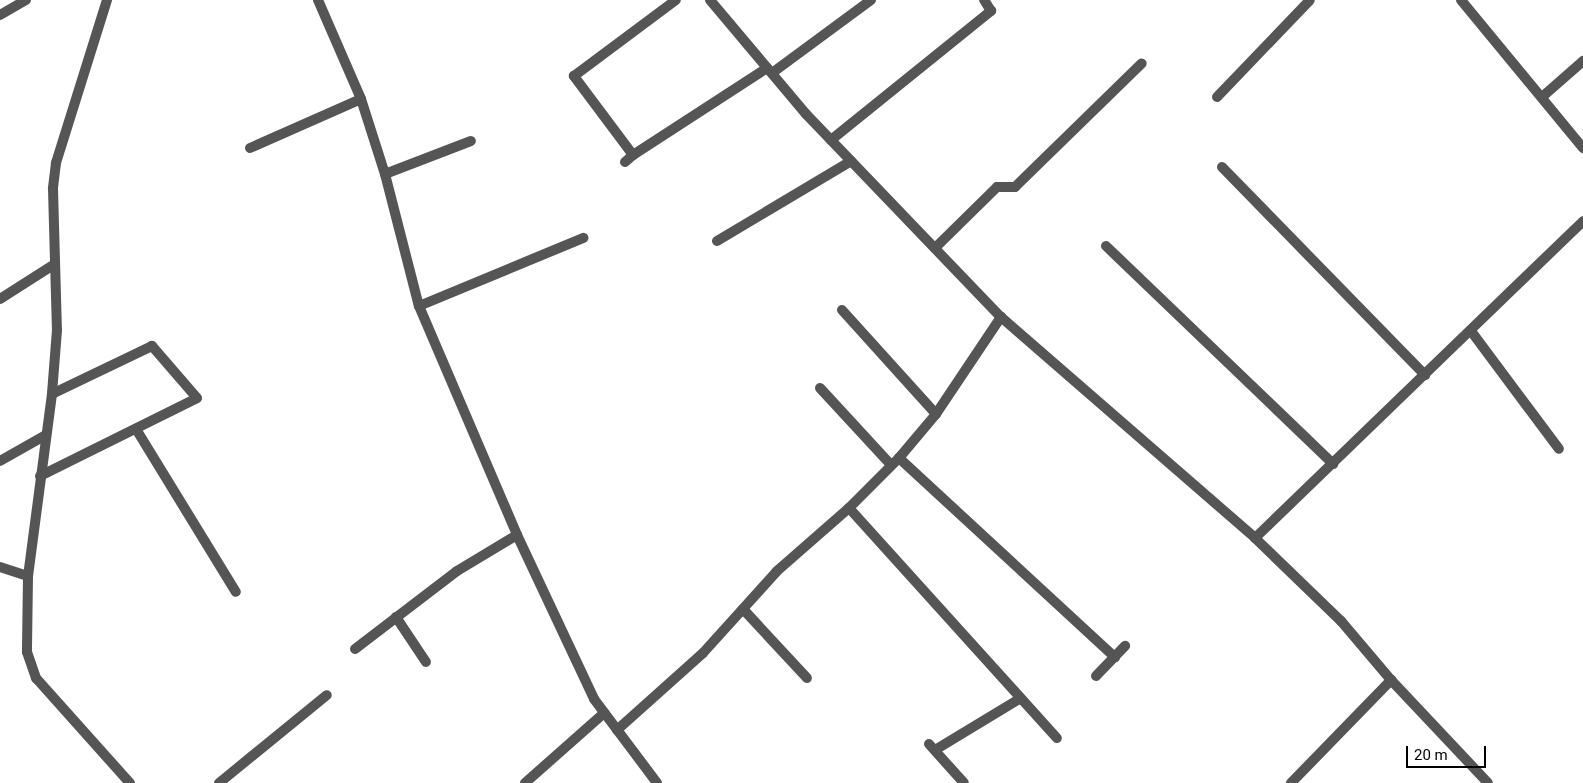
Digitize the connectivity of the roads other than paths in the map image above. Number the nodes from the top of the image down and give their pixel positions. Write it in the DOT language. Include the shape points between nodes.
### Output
graph roads {
  1 [pos="26,0"];
  2 [pos="107,0"];
  3 [pos="318,0"];
  4 [pos="676,0"];
  5 [pos="710,0"];
  6 [pos="871,0"];
  7 [pos="984,0"];
  8 [pos="1310,0"];
  9 [pos="1461,0"];
  10 [pos="0,15"];
  11 [pos="1583,62"];
  12 [pos="1142,63"];
  13 [pos="769,70"];
  14 [pos="1217,97"];
  15 [pos="1542,97"];
  16 [pos="361,99"];
  17 [pos="831,140"];
  18 [pos="471,141"];
  19 [pos="250,148"];
  20 [pos="1583,148"];
  21 [pos="633,155"];
  22 [pos="851,161"];
  23 [pos="624,162"];
  24 [pos="1222,167"];
  25 [pos="385,174"];
  26 [pos="1583,221"];
  27 [pos="583,238"];
  28 [pos="717,241"];
  29 [pos="1106,246"];
  30 [pos="935,248"];
  31 [pos="55,264"];
  32 [pos="0,299"];
  33 [pos="419,306"];
  34 [pos="842,310"];
  35 [pos="1001,317"];
  36 [pos="1471,330"];
  37 [pos="1425,375"];
  38 [pos="820,388"];
  39 [pos="52,394"];
  40 [pos="936,414"];
  41 [pos="136,429"];
  42 [pos="46,434"];
  43 [pos="1559,449"];
  44 [pos="0,461"];
  45 [pos="895,461"];
  46 [pos="1333,464"];
  47 [pos="40,476"];
  48 [pos="849,508"];
  49 [pos="517,535"];
  50 [pos="1255,538"];
  51 [pos="0,567"];
  52 [pos="28,576"];
  53 [pos="236,592"];
  54 [pos="743,609"];
  55 [pos="396,617"];
  56 [pos="1125,646"];
  57 [pos="355,648"];
  58 [pos="1115,658"];
  59 [pos="426,662"];
  60 [pos="1096,676"];
  61 [pos="807,678"];
  62 [pos="1391,680"];
  63 [pos="327,695"];
  64 [pos="1021,698"];
  65 [pos="604,713"];
  66 [pos="617,730"];
  67 [pos="1057,738"];
  68 [pos="130,783"];
  69 [pos="219,783"];
  70 [pos="525,783"];
  71 [pos="657,783"];
  72 [pos="964,783"];
  73 [pos="1291,783"];
  74 [pos="1488,783"];
  1 -- 10 [label="street"];
  2 -- 31 [label="street" via="56,163 52,202"];
  3 -- 16 [label="street"];
  4 -- 21 [label="street" via="574,76"];
  5 -- 13 [label="street"];
  6 -- 13 [label="street"];
  7 -- 17 [label="street" via="991,11"];
  8 -- 14 [label="street"];
  9 -- 15 [label="street"];
  11 -- 15 [label="street"];
  12 -- 30 [label="street" via="1015,187 997,188"];
  13 -- 17 [label="street"];
  13 -- 21 [label="street"];
  15 -- 20 [label="street"];
  16 -- 19 [label="street"];
  16 -- 25 [label="street"];
  17 -- 22 [label="street"];
  18 -- 25 [label="street"];
  21 -- 23 [label="street"];
  22 -- 28 [label="street"];
  22 -- 30 [label="street"];
  24 -- 37 [label="street"];
  25 -- 33 [label="street"];
  26 -- 36 [label="street"];
  27 -- 33 [label="street"];
  29 -- 46 [label="street"];
  30 -- 35 [label="street"];
  31 -- 32 [label="street"];
  31 -- 39 [label="street" via="57,330"];
  33 -- 49 [label="street"];
  34 -- 40 [label="street"];
  35 -- 40 [label="street"];
  35 -- 50 [label="street"];
  36 -- 37 [label="street"];
  36 -- 43 [label="street"];
  37 -- 46 [label="street"];
  38 -- 45 [label="street"];
  39 -- 41 [label="street" via="152,346 197,398"];
  39 -- 42 [label="street"];
  40 -- 45 [label="street"];
  41 -- 47 [label="street"];
  41 -- 53 [label="street"];
  42 -- 44 [label="street"];
  42 -- 47 [label="street"];
  45 -- 48 [label="street"];
  45 -- 58 [label="street"];
  46 -- 50 [label="street"];
  47 -- 52 [label="street"];
  48 -- 54 [label="street" via="777,571"];
  48 -- 64 [label="street"];
  49 -- 55 [label="street" via="457,571"];
  49 -- 65 [label="street" via="594,699"];
  50 -- 62 [label="street" via="1341,621"];
  51 -- 52 [label="street"];
  52 -- 68 [label="street" via="27,652 36,678"];
  54 -- 61 [label="street"];
  54 -- 66 [label="street" via="703,653"];
  55 -- 57 [label="street"];
  55 -- 59 [label="street"];
  56 -- 58 [label="street"];
  58 -- 60 [label="street"];
  62 -- 73 [label="street"];
  62 -- 74 [label="street"];
  63 -- 69 [label="street"];
  64 -- 67 [label="street"];
  64 -- 72 [label="street" via="932,747"];
  65 -- 66 [label="street"];
  65 -- 70 [label="street"];
  66 -- 71 [label="street"];
}
